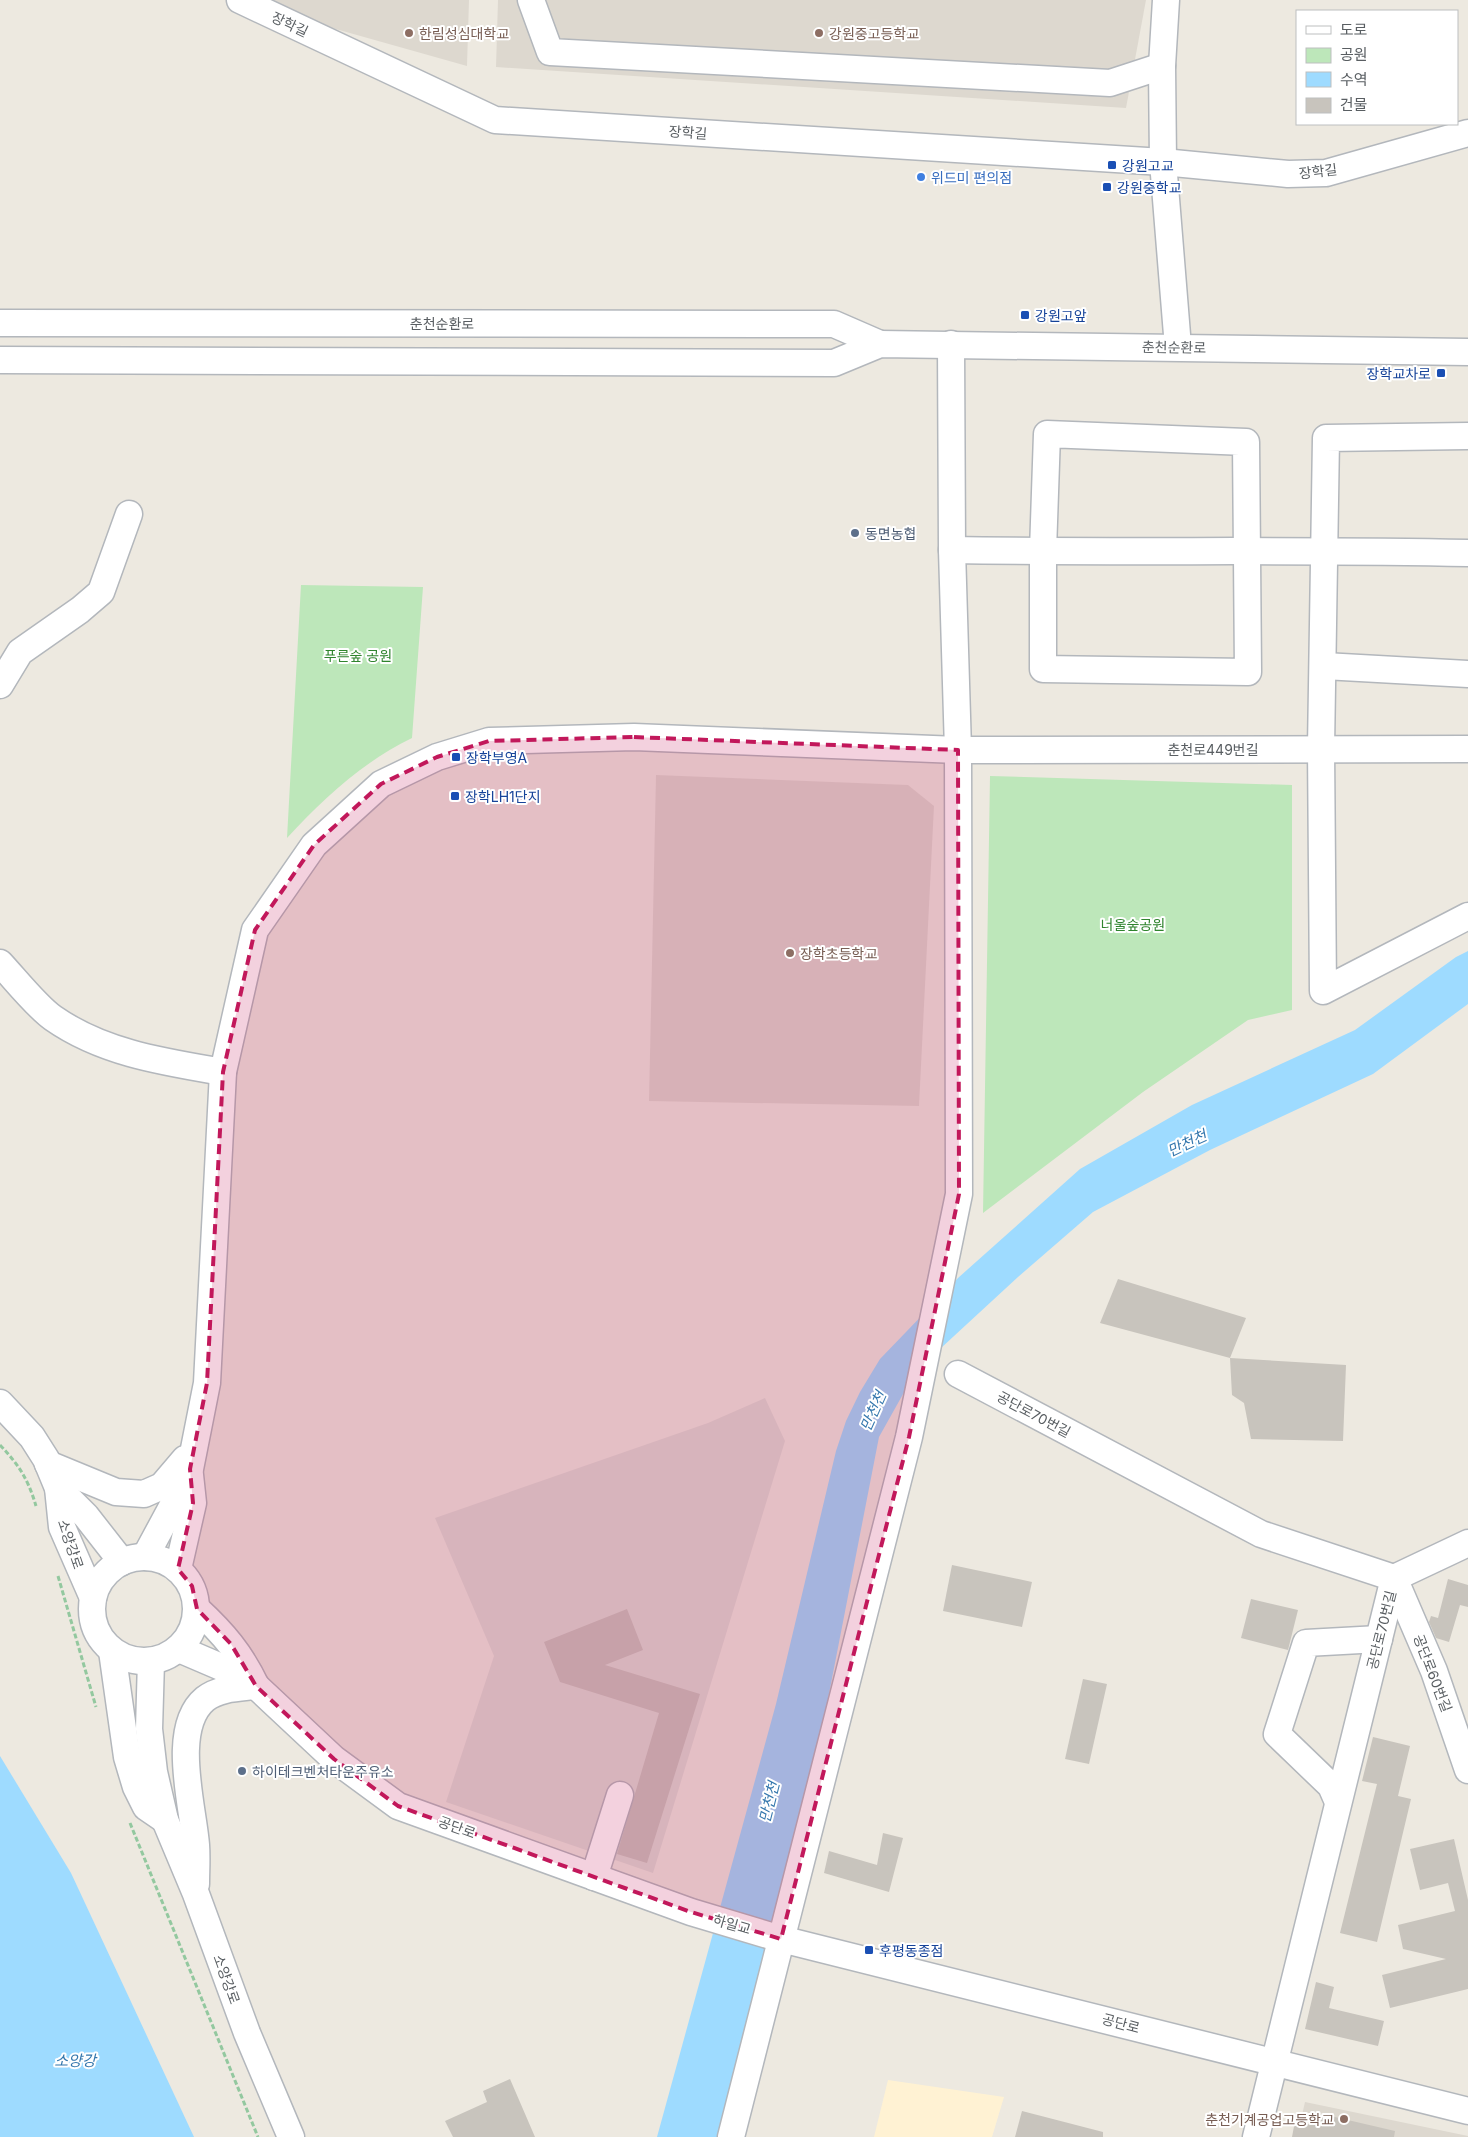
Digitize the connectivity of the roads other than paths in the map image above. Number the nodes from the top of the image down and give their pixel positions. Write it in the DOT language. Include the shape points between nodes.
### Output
graph roads {
  1 [pos="240,0"];
  2 [pos="531,0"];
  3 [pos="1166,0"];
  4 [pos="1162,66"];
  5 [pos="1468,133"];
  6 [pos="1163,162"];
  7 [pos="0,322"];
  8 [pos="880,344"];
  9 [pos="951,344"];
  10 [pos="1178,347"];
  11 [pos="1468,352"];
  12 [pos="0,360"];
  13 [pos="1468,436"];
  14 [pos="129,514"];
  15 [pos="952,550"];
  16 [pos="1323,550"];
  17 [pos="1042,551"];
  18 [pos="1248,552"];
  19 [pos="1468,553"];
  20 [pos="1324,666"];
  21 [pos="1468,674"];
  22 [pos="0,685"];
  23 [pos="1321,748"];
  24 [pos="1468,749"];
  25 [pos="958,750"];
  26 [pos="1468,916"];
  27 [pos="0,963"];
  28 [pos="224,1072"];
  29 [pos="958,1374"];
  30 [pos="0,1403"];
  31 [pos="192,1458"];
  32 [pos="53,1476"];
  33 [pos="1468,1543"];
  34 [pos="134,1559"];
  35 [pos="178,1569"];
  36 [pos="1394,1578"];
  37 [pos="93,1598"];
  38 [pos="197,1608"];
  39 [pos="1378,1639"];
  40 [pos="179,1649"];
  41 [pos="112,1651"];
  42 [pos="151,1661"];
  43 [pos="256,1686"];
  44 [pos="1467,1765"];
  45 [pos="620,1795"];
  46 [pos="1338,1802"];
  47 [pos="165,1820"];
  48 [pos="594,1877"];
  49 [pos="196,1894"];
  50 [pos="690,1912"];
  51 [pos="778,1938"];
  52 [pos="1274,2064"];
  53 [pos="1468,2111"];
  54 [pos="291,2137"];
  55 [pos="731,2137"];
  56 [pos="1256,2137"];
  1 -- 6 [label="street, 장학길" via="495,120"];
  2 -- 4 [label="street" via="550,52 1110,83"];
  3 -- 4 [label="street"];
  4 -- 6 [label="street"];
  5 -- 6 [label="street, 장학길" via="1326,173 1288,174"];
  6 -- 10 [label="street"];
  7 -- 8 [label="street, 춘천순환로" via="834,324"];
  8 -- 9 [label="street, 춘천순환로"];
  8 -- 12 [label="street, 춘천순환로" via="834,363"];
  9 -- 10 [label="street, 춘천순환로"];
  9 -- 15 [label="street"];
  10 -- 11 [label="street, 춘천순환로"];
  13 -- 16 [label="street" via="1326,438"];
  14 -- 22 [label="street" via="101,592 20,652"];
  15 -- 17 [label="street"];
  15 -- 25 [label="street"];
  16 -- 18 [label="street"];
  16 -- 19 [label="street"];
  16 -- 20 [label="street"];
  17 -- 18 [label="street"];
  17 -- 18 [label="street" via="1047,434 1246,442"];
  17 -- 18 [label="street" via="1043,669 1248,672"];
  20 -- 21 [label="street"];
  20 -- 23 [label="street"];
  23 -- 24 [label="street, 춘천로449번길"];
  23 -- 25 [label="street, 춘천로449번길"];
  23 -- 26 [label="street" via="1323,991"];
  25 -- 28 [label="street, 춘천로449번길" via="634,737 489,741 437,757 381,784 314,845 256,930"];
  25 -- 51 [label="street" via="959,1194 909,1437"];
  27 -- 28 [label="street" via="52,1018 95,1042 158,1061"];
  28 -- 31 [label="street, 춘천로449번길" via="207,1383"];
  29 -- 36 [label="street, 공단로70번길" via="1261,1534"];
  30 -- 32 [label="street, 소양강로" via="32,1437"];
  31 -- 32 [label="street" via="162,1486 144,1494 116,1492"];
  31 -- 34 [label="street" via="180,1492"];
  31 -- 35 [label="street" via="193,1503"];
  32 -- 34 [label="street, 소양강로" via="91,1523"];
  32 -- 37 [label="street, 소양강로" via="62,1527"];
  33 -- 36 [label="street"];
  34 -- 35 [label="street" via="157,1558"];
  34 -- 37 [label="street" via="104,1576"];
  35 -- 38 [label="street" via="192,1586"];
  36 -- 39 [label="street, 공단로70번길"];
  36 -- 44 [label="street, 공단로60번길" via="1434,1671"];
  37 -- 41 [label="street" via="97,1633"];
  38 -- 40 [label="street" via="192,1631"];
  38 -- 43 [label="street, 공단로" via="245,1662"];
  39 -- 46 [label="street, 공단로70번길"];
  39 -- 46 [label="street" via="1306,1643 1277,1734 1331,1786"];
  40 -- 42 [label="street"];
  40 -- 43 [label="street, 공단로"];
  41 -- 42 [label="street" via="134,1661"];
  41 -- 47 [label="street" via="127,1757 136,1787 146,1807"];
  42 -- 47 [label="street, 소양강로" via="149,1729 154,1772"];
  43 -- 48 [label="street, 공단로" via="334,1759 398,1806"];
  43 -- 49 [label="street" via="212,1694 192,1714 187,1731 187,1773 196,1847"];
  45 -- 48 [label="street"];
  46 -- 52 [label="street, 공단로70번길"];
  47 -- 49 [label="street, 소양강로"];
  48 -- 50 [label="street, 공단로"];
  49 -- 54 [label="street, 소양강로" via="247,2033"];
  50 -- 51 [label="street, 하일교"];
  51 -- 52 [label="street, 공단로" via="1111,2020"];
  51 -- 55 [label="street"];
  52 -- 53 [label="street, 공단로"];
  52 -- 56 [label="street, 공단로70번길"];
}
